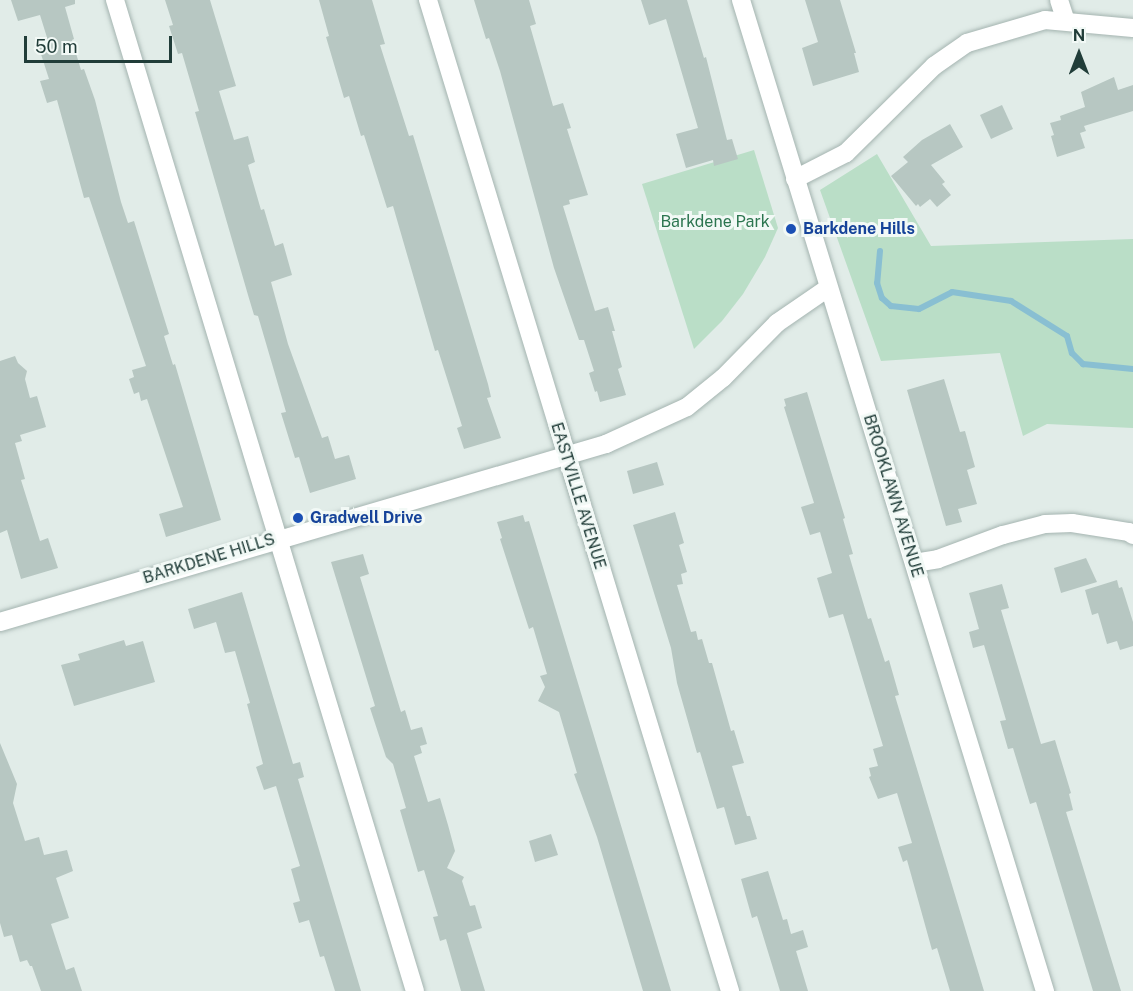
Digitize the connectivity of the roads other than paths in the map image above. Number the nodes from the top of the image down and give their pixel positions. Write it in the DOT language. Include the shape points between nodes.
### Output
graph roads {
  1 [pos="115,0"];
  2 [pos="428,0"];
  3 [pos="741,0"];
  4 [pos="1059,0"];
  5 [pos="1066,21"];
  6 [pos="1133,28"];
  7 [pos="795,179"];
  8 [pos="828,288"];
  9 [pos="566,457"];
  10 [pos="1133,535"];
  11 [pos="278,538"];
  12 [pos="914,563"];
  13 [pos="0,622"];
  14 [pos="415,991"];
  15 [pos="730,991"];
  16 [pos="1045,991"];
  1 -- 11 [label="street"];
  2 -- 9 [label="street, EASTVILLE AVENUE"];
  3 -- 7 [label="street, BROOKLAWN AVENUE"];
  4 -- 5 [label="street"];
  5 -- 6 [label="street"];
  5 -- 7 [label="street" via="1045,21 967,43 934,66 846,153"];
  7 -- 8 [label="street, BROOKLAWN AVENUE"];
  8 -- 9 [label="street, BARKDENE HILLS" via="777,323 723,378 687,407 606,444"];
  8 -- 12 [label="street, BROOKLAWN AVENUE"];
  9 -- 11 [label="street, BARKDENE HILLS"];
  9 -- 15 [label="street, EASTVILLE AVENUE"];
  10 -- 12 [label="street" via="1072,523 1045,524 938,559"];
  11 -- 13 [label="street, BARKDENE HILLS"];
  11 -- 14 [label="street"];
  12 -- 16 [label="street, BROOKLAWN AVENUE"];
}
